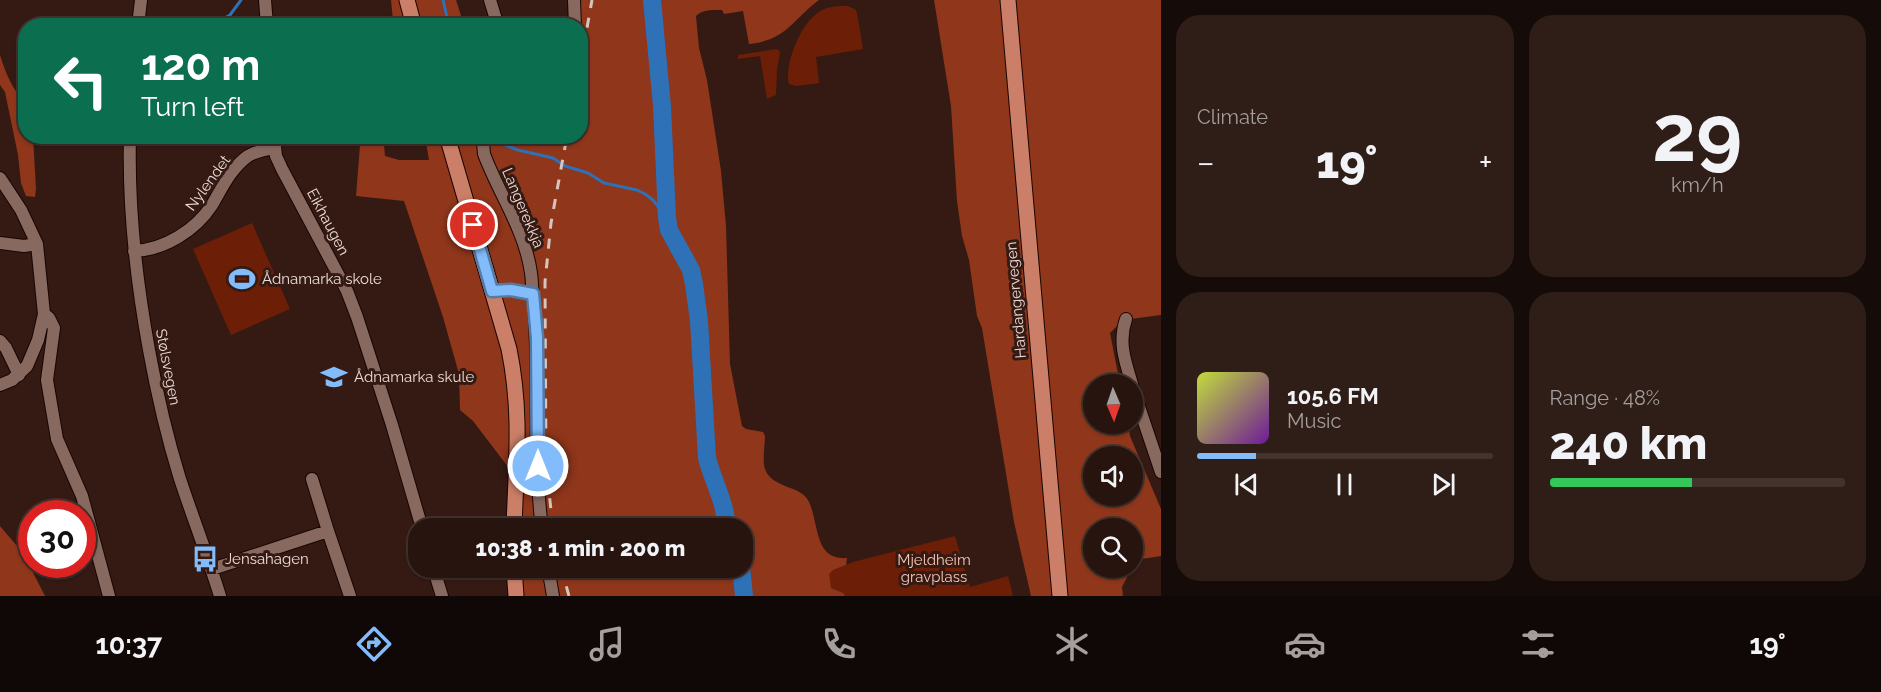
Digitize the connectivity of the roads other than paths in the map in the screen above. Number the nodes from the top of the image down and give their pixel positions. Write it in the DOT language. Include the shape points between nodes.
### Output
graph roads {
  1 [pos="141,0"];
  2 [pos="265,0"];
  3 [pos="407,0"];
  4 [pos="490,0"];
  5 [pos="574,0"];
  6 [pos="1008,0"];
  7 [pos="139,18"];
  8 [pos="266,18"];
  9 [pos="412,18"];
  10 [pos="496,18"];
  11 [pos="575,18"];
  12 [pos="129,144"];
  13 [pos="270,144"];
  14 [pos="275,144"];
  15 [pos="449,144"];
  16 [pos="484,144"];
  17 [pos="0,178"];
  18 [pos="0,243"];
  19 [pos="37,244"];
  20 [pos="134,251"];
  21 [pos="492,291"];
  22 [pos="533,294"];
  23 [pos="44,314"];
  24 [pos="1126,319"];
  25 [pos="0,341"];
  26 [pos="1129,374"];
  27 [pos="19,375"];
  28 [pos="0,385"];
  29 [pos="1143,418"];
  30 [pos="1161,472"];
  31 [pos="312,479"];
  32 [pos="419,518"];
  33 [pos="515,518"];
  34 [pos="541,518"];
  35 [pos="328,531"];
  36 [pos="212,569"];
  37 [pos="436,578"];
  38 [pos="515,578"];
  39 [pos="550,578"];
  40 [pos="109,596"];
  41 [pos="220,596"];
  42 [pos="350,596"];
  43 [pos="442,596"];
  44 [pos="516,596"];
  45 [pos="553,596"];
  46 [pos="1060,596"];
  1 -- 7 [label="street"];
  2 -- 8 [label="street"];
  3 -- 9 [label="main road"];
  4 -- 10 [label="street"];
  5 -- 11 [label="street"];
  6 -- 46 [label="main road, Hardangervegen"];
  12 -- 20 [label="street, Stølsvegen"];
  13 -- 20 [label="street, Nylendet" via="233,170 200,221 153,249"];
  14 -- 32 [label="street, Eikhaugen" via="282,169 347,291"];
  15 -- 21 [label="main road"];
  16 -- 22 [label="street, Langerekkja" via="486,161 526,251"];
  17 -- 19 [label="street"];
  18 -- 19 [label="street"];
  19 -- 23 [label="street"];
  20 -- 36 [label="street, Stølsvegen" via="166,431"];
  21 -- 22 [label="street"];
  21 -- 33 [label="main road" via="517,395"];
  22 -- 34 [label="street, Langerekkja"];
  23 -- 27 [label="street" via="32,356"];
  23 -- 40 [label="street" via="54,328 47,380 57,439 81,496"];
  24 -- 26 [label="street" via="1121,348"];
  25 -- 27 [label="street"];
  27 -- 28 [label="street"];
  29 -- 30 [label="street"];
  31 -- 35 [label="street"];
  35 -- 36 [label="street"];
  35 -- 42 [label="street"];
  36 -- 41 [label="street, Stølsvegen"];
  37 -- 43 [label="street"];
  38 -- 44 [label="main road"];
  39 -- 45 [label="street"];
}
